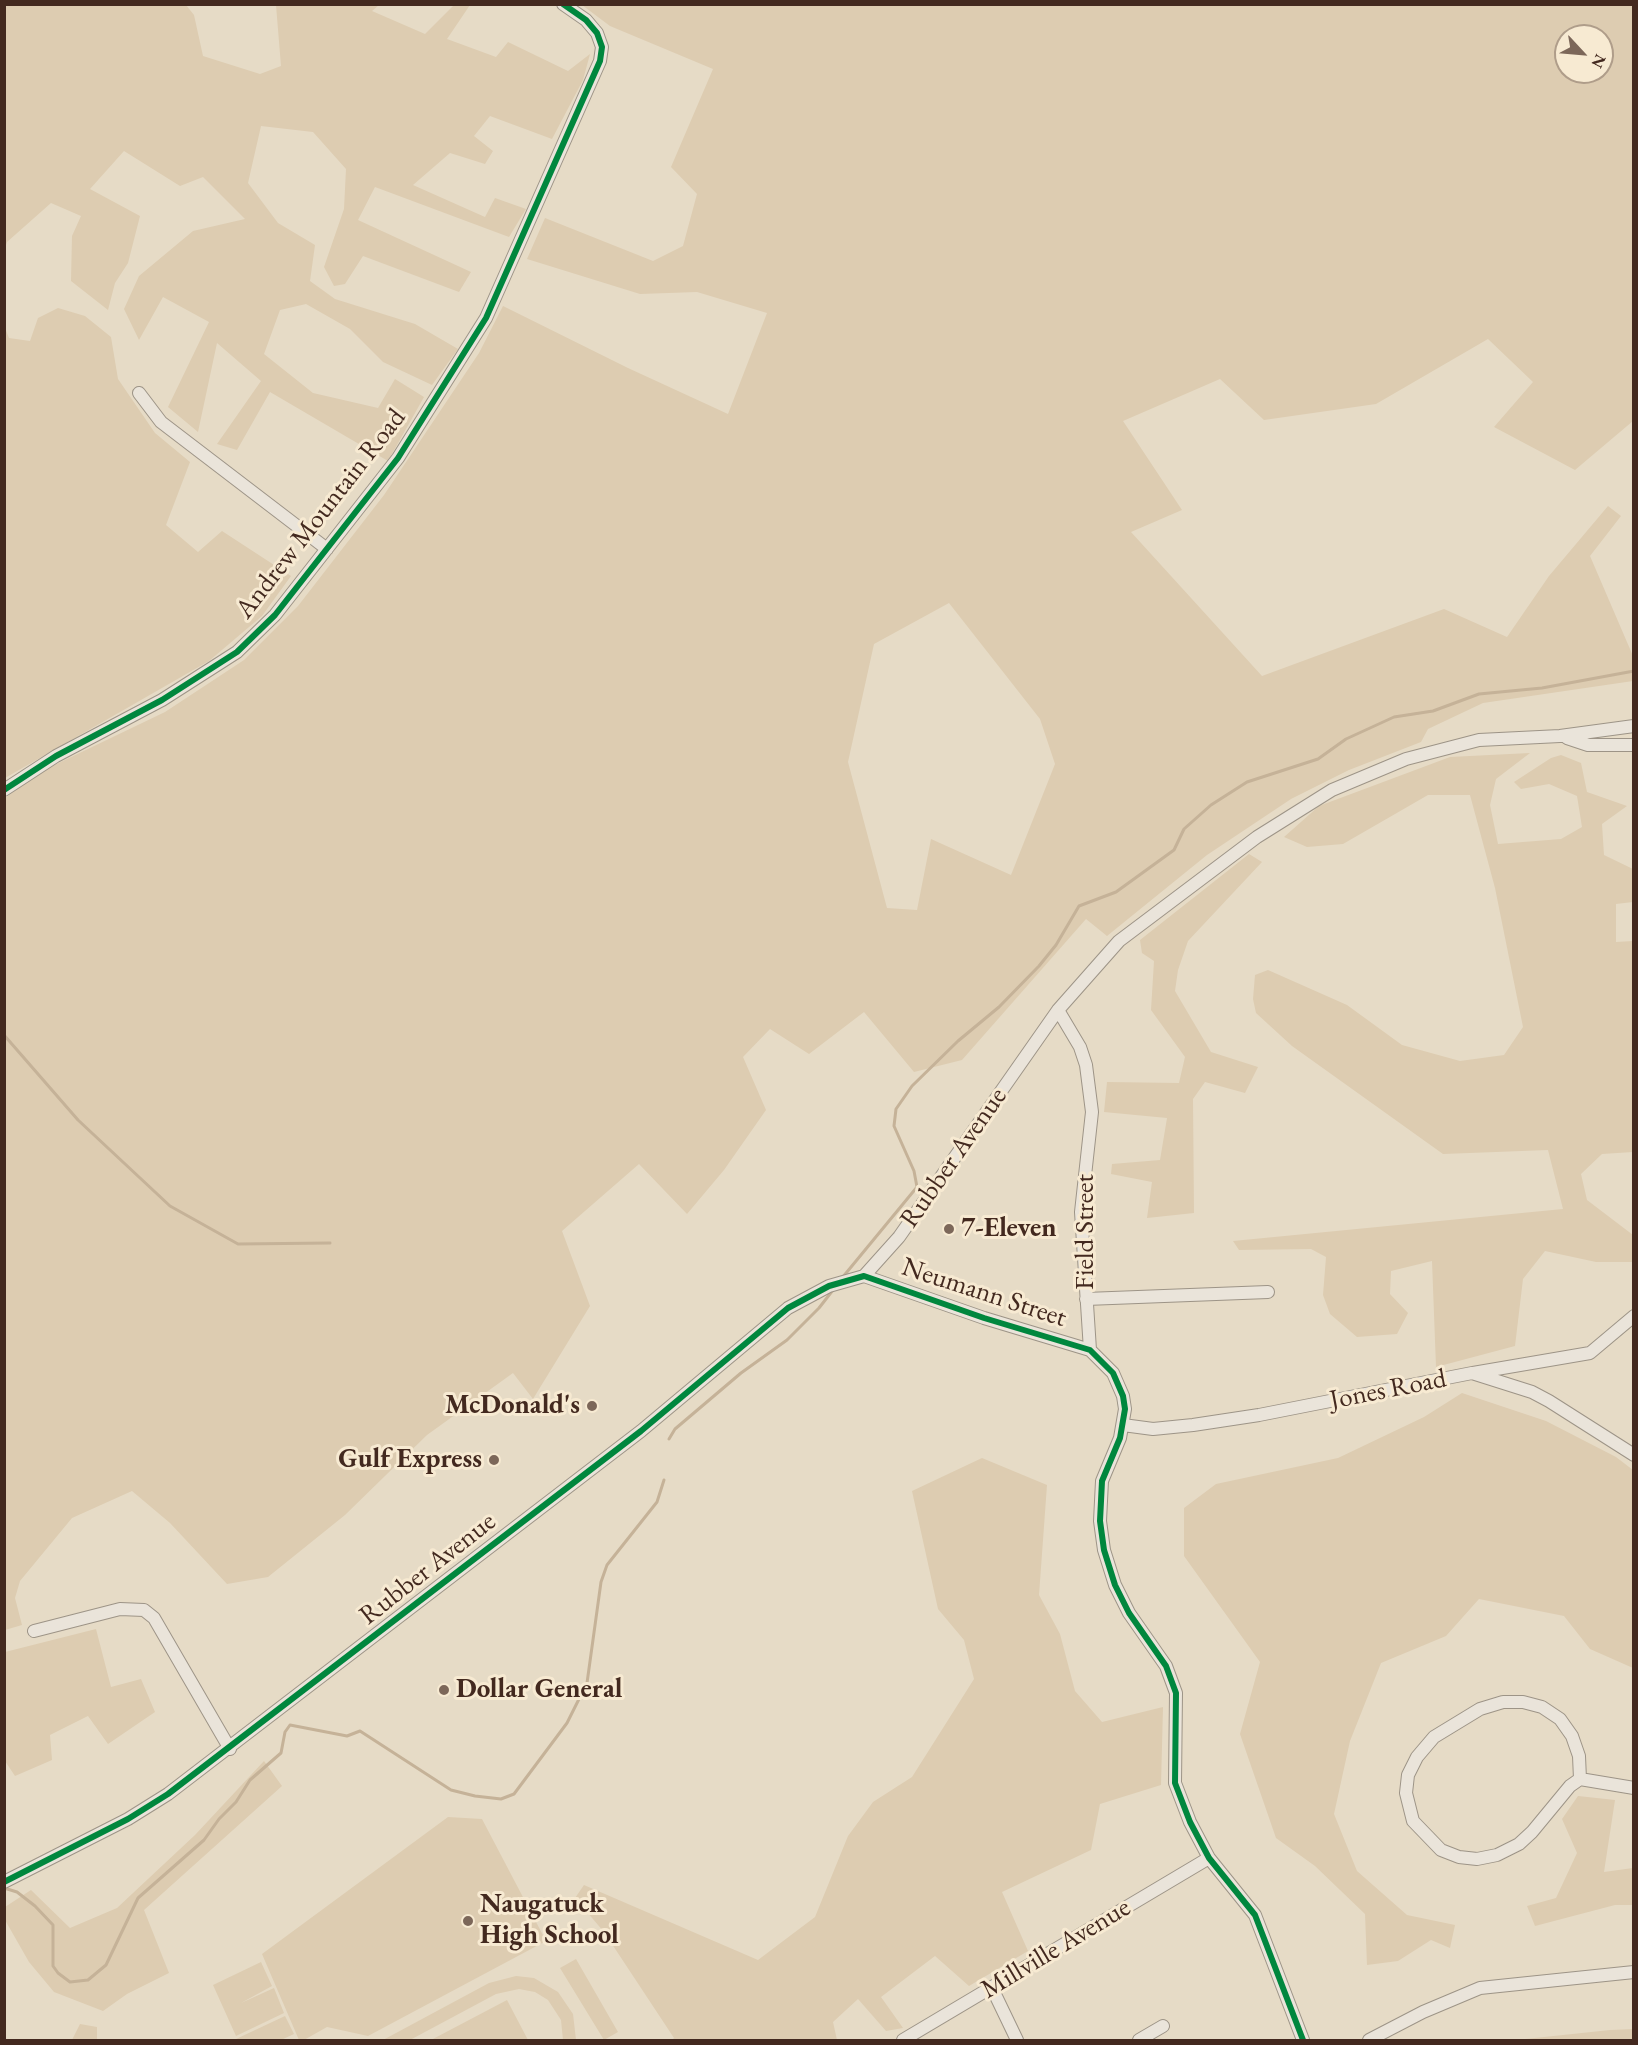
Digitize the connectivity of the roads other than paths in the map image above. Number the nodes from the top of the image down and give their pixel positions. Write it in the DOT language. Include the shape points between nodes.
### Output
graph roads {
  1 [pos="563,4"];
  2 [pos="139,393"];
  3 [pos="327,549"];
  4 [pos="1634,726"];
  5 [pos="1560,736"];
  6 [pos="1634,746"];
  7 [pos="4,790"];
  8 [pos="1058,1010"];
  9 [pos="861,1276"];
  10 [pos="1268,1292"];
  11 [pos="1086,1299"];
  12 [pos="1634,1316"];
  13 [pos="1090,1350"];
  14 [pos="1472,1373"];
  15 [pos="1124,1425"];
  16 [pos="1634,1455"];
  17 [pos="34,1631"];
  18 [pos="230,1749"];
  19 [pos="1580,1779"];
  20 [pos="1634,1788"];
  21 [pos="1209,1858"];
  22 [pos="9,1879"];
  23 [pos="1634,1972"];
  24 [pos="992,1988"];
  25 [pos="1163,2026"];
  26 [pos="903,2040"];
  27 [pos="1017,2040"];
  28 [pos="1139,2040"];
  29 [pos="1303,2040"];
  30 [pos="1369,2040"];
  1 -- 3 [label="street, Andrew Mountain Road" via="597,33 601,54 595,74 478,334 398,458"];
  2 -- 3 [label="street" via="161,422"];
  3 -- 7 [label="street, Andrew Mountain Road" via="275,615 237,652 162,700 56,756"];
  4 -- 5 [label="street, Rubber Avenue"];
  5 -- 6 [label="street" via="1588,745"];
  5 -- 8 [label="street, Rubber Avenue" via="1479,740 1406,759 1332,789 1257,837 1119,941"];
  8 -- 9 [label="street, Rubber Avenue" via="899,1237"];
  8 -- 11 [label="street, Field Street" via="1080,1047 1092,1112 1081,1212"];
  9 -- 13 [label="street, Neumann Street"];
  9 -- 18 [label="street, Rubber Avenue" via="830,1286 788,1308 641,1431"];
  10 -- 11 [label="street"];
  11 -- 13 [label="street, Field Street"];
  12 -- 14 [label="street" via="1590,1353"];
  13 -- 15 [label="street" via="1113,1372 1119,1384"];
  14 -- 15 [label="street, Jones Road" via="1215,1422 1163,1428"];
  14 -- 16 [label="street, Jones Road" via="1532,1392"];
  15 -- 21 [label="street" via="1102,1481 1100,1521 1104,1550 1129,1613 1166,1666 1176,1693 1174,1783"];
  17 -- 18 [label="street" via="120,1609 144,1610 154,1618"];
  18 -- 22 [label="street, Rubber Avenue" via="128,1819"];
  19 -- 19 [label="street" via="1519,1844 1477,1859 1442,1850 1426,1837 1413,1821 1406,1792 1408,1774 1434,1737 1480,1709 1503,1702 1542,1707 1560,1719 1579,1756"];
  19 -- 20 [label="street"];
  21 -- 24 [label="street, Millville Avenue"];
  21 -- 29 [label="street" via="1255,1915"];
  23 -- 30 [label="street" via="1480,1988"];
  24 -- 26 [label="street, Millville Avenue"];
  24 -- 27 [label="street"];
  25 -- 28 [label="street"];
}
